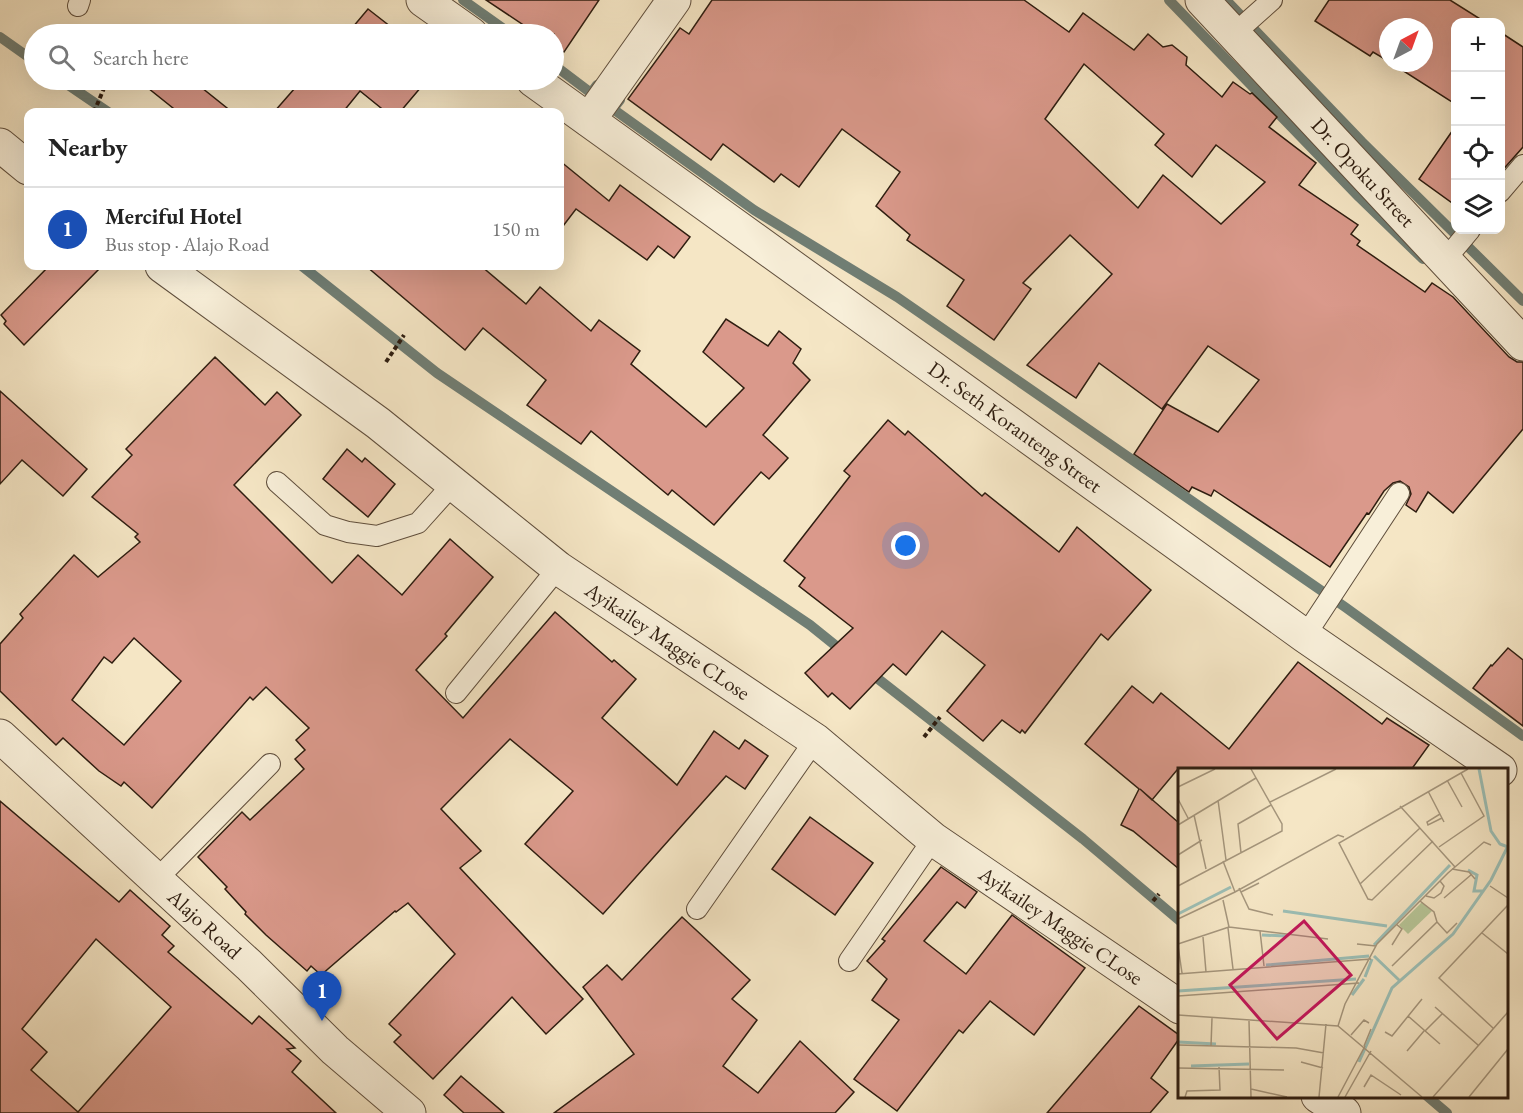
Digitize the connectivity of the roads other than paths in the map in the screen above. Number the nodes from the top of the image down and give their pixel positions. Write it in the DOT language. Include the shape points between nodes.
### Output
graph roads {
  1 [pos="423,0"];
  2 [pos="674,0"];
  3 [pos="1202,0"];
  4 [pos="1272,0"];
  5 [pos="457,24"];
  6 [pos="1235,33"];
  7 [pos="547,90"];
  8 [pos="589,120"];
  9 [pos="0,146"];
  10 [pos="24,165"];
  11 [pos="1523,165"];
  12 [pos="1505,186"];
  13 [pos="1467,234"];
  14 [pos="1444,261"];
  15 [pos="168,270"];
  16 [pos="1523,344"];
  17 [pos="277,482"];
  18 [pos="453,484"];
  19 [pos="1399,493"];
  20 [pos="558,568"];
  21 [pos="1305,636"];
  22 [pos="456,693"];
  23 [pos="0,735"];
  24 [pos="814,740"];
  25 [pos="270,764"];
  26 [pos="1497,768"];
  27 [pos="1508,775"];
  28 [pos="1523,785"];
  29 [pos="933,839"];
  30 [pos="157,879"];
  31 [pos="697,909"];
  32 [pos="849,961"];
  33 [pos="1178,1006"];
  34 [pos="1321,1098"];
  35 [pos="409,1113"];
  36 [pos="1344,1113"];
  1 -- 5 [label="street"];
  2 -- 8 [label="street"];
  3 -- 6 [label="street, Dr. Opoku Street"];
  4 -- 6 [label="lane"];
  6 -- 14 [label="street, Dr. Opoku Street"];
  7 -- 8 [label="street, Dr. Seth Koranteng Street"];
  8 -- 21 [label="street, Dr. Seth Koranteng Street"];
  9 -- 10 [label="street"];
  11 -- 12 [label="lane"];
  13 -- 14 [label="lane"];
  14 -- 16 [label="street, Dr. Opoku Street"];
  15 -- 18 [label="street, Ayikailey Maggie CLose" via="378,423"];
  17 -- 18 [label="lane" via="325,525 377,536 418,523"];
  18 -- 20 [label="street, Ayikailey Maggie CLose"];
  19 -- 21 [label="lane"];
  20 -- 22 [label="lane"];
  20 -- 24 [label="street, Ayikailey Maggie CLose"];
  21 -- 26 [label="street, Dr. Seth Koranteng Street"];
  23 -- 30 [label="street, Alajo Road"];
  24 -- 29 [label="street, Ayikailey Maggie CLose"];
  24 -- 31 [label="lane"];
  25 -- 30 [label="lane"];
  27 -- 28 [label="street"];
  29 -- 32 [label="lane"];
  29 -- 33 [label="street, Ayikailey Maggie CLose"];
  30 -- 35 [label="street, Alajo Road" via="335,1050"];
  34 -- 36 [label="street"];
}
